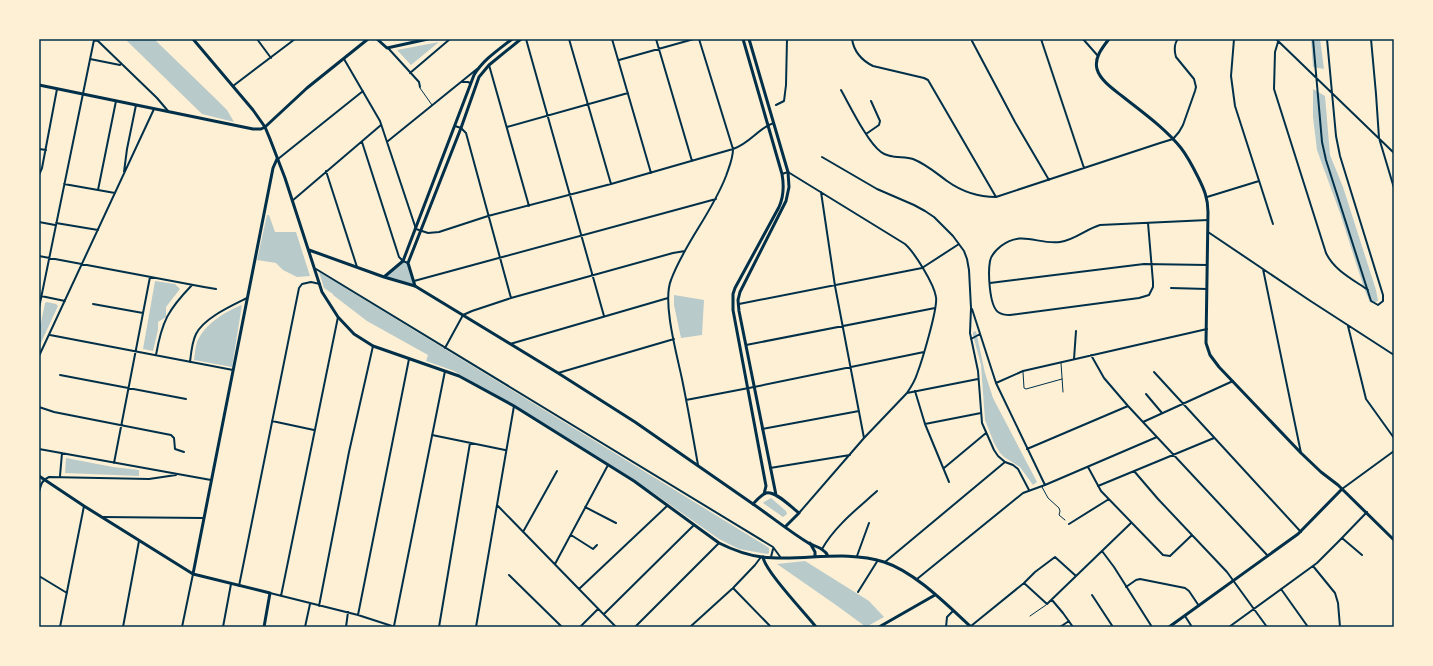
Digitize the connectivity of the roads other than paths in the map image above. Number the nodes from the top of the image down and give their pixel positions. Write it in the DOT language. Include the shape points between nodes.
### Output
graph roads {
  1 [pos="193,39"];
  2 [pos="257,39"];
  3 [pos="295,39"];
  4 [pos="368,39"];
  5 [pos="377,39"];
  6 [pos="428,39"];
  7 [pos="450,39"];
  8 [pos="512,39"];
  9 [pos="526,39"];
  10 [pos="569,39"];
  11 [pos="612,39"];
  12 [pos="656,39"];
  13 [pos="694,39"];
  14 [pos="700,39"];
  15 [pos="743,39"];
  16 [pos="749,39"];
  17 [pos="787,39"];
  18 [pos="852,39"];
  19 [pos="1041,39"];
  20 [pos="1082,39"];
  21 [pos="1109,39"];
  22 [pos="1178,39"];
  23 [pos="1234,39"];
  24 [pos="1276,39"];
  25 [pos="1313,39"];
  26 [pos="1327,39"];
  27 [pos="1371,39"];
  28 [pos="95,40"];
  29 [pos="518,40"];
  30 [pos="972,41"];
  31 [pos="1278,42"];
  32 [pos="387,48"];
  33 [pos="659,49"];
  34 [pos="1098,56"];
  35 [pos="271,58"];
  36 [pos="90,59"];
  37 [pos="344,59"];
  38 [pos="619,60"];
  39 [pos="122,65"];
  40 [pos="489,65"];
  41 [pos="478,68"];
  42 [pos="410,73"];
  43 [pos="1317,78"];
  44 [pos="460,82"];
  45 [pos="470,84"];
  46 [pos="39,85"];
  47 [pos="233,86"];
  48 [pos="420,87"];
  49 [pos="57,89"];
  50 [pos="841,90"];
  51 [pos="363,91"];
  52 [pos="1332,92"];
  53 [pos="628,93"];
  54 [pos="83,94"];
  55 [pos="116,101"];
  56 [pos="871,101"];
  57 [pos="588,104"];
  58 [pos="776,104"];
  59 [pos="136,105"];
  60 [pos="432,105"];
  61 [pos="154,109"];
  62 [pos="168,112"];
  63 [pos="548,115"];
  64 [pos="774,123"];
  65 [pos="382,125"];
  66 [pos="767,125"];
  67 [pos="455,126"];
  68 [pos="265,127"];
  69 [pos="507,127"];
  70 [pos="461,128"];
  71 [pos="866,134"];
  72 [pos="1378,138"];
  73 [pos="1172,139"];
  74 [pos="388,141"];
  75 [pos="362,142"];
  76 [pos="39,149"];
  77 [pos="46,150"];
  78 [pos="733,150"];
  79 [pos="1394,153"];
  80 [pos="822,157"];
  81 [pos="277,160"];
  82 [pos="692,161"];
  83 [pos="1084,168"];
  84 [pos="326,171"];
  85 [pos="788,172"];
  86 [pos="651,173"];
  87 [pos="782,174"];
  88 [pos="39,175"];
  89 [pos="124,175"];
  90 [pos="1049,180"];
  91 [pos="1259,181"];
  92 [pos="64,184"];
  93 [pos="611,184"];
  94 [pos="1394,188"];
  95 [pos="98,190"];
  96 [pos="821,191"];
  97 [pos="115,193"];
  98 [pos="570,195"];
  99 [pos="996,197"];
  100 [pos="1207,197"];
  101 [pos="716,199"];
  102 [pos="292,201"];
  103 [pos="529,206"];
  104 [pos="488,216"];
  105 [pos="1208,220"];
  106 [pos="39,222"];
  107 [pos="1148,223"];
  108 [pos="56,224"];
  109 [pos="1273,224"];
  110 [pos="416,229"];
  111 [pos="98,230"];
  112 [pos="420,231"];
  113 [pos="1207,231"];
  114 [pos="581,235"];
  115 [pos="959,244"];
  116 [pos="309,250"];
  117 [pos="685,250"];
  118 [pos="39,256"];
  119 [pos="500,257"];
  120 [pos="49,258"];
  121 [pos="403,262"];
  122 [pos="408,263"];
  123 [pos="82,264"];
  124 [pos="1152,264"];
  125 [pos="1207,265"];
  126 [pos="357,267"];
  127 [pos="922,268"];
  128 [pos="1263,268"];
  129 [pos="316,269"];
  130 [pos="592,276"];
  131 [pos="150,277"];
  132 [pos="384,277"];
  133 [pos="414,281"];
  134 [pos="990,283"];
  135 [pos="320,284"];
  136 [pos="192,285"];
  137 [pos="415,286"];
  138 [pos="834,286"];
  139 [pos="39,288"];
  140 [pos="1171,288"];
  141 [pos="43,289"];
  142 [pos="216,289"];
  143 [pos="1207,289"];
  144 [pos="1368,290"];
  145 [pos="41,296"];
  146 [pos="247,298"];
  147 [pos="511,298"];
  148 [pos="668,298"];
  149 [pos="65,301"];
  150 [pos="93,304"];
  151 [pos="738,304"];
  152 [pos="39,308"];
  153 [pos="935,308"];
  154 [pos="971,308"];
  155 [pos="143,313"];
  156 [pos="463,315"];
  157 [pos="338,316"];
  158 [pos="604,316"];
  159 [pos="1348,325"];
  160 [pos="843,327"];
  161 [pos="1207,329"];
  162 [pos="1076,331"];
  163 [pos="980,333"];
  164 [pos="50,335"];
  165 [pos="674,339"];
  166 [pos="971,339"];
  167 [pos="509,344"];
  168 [pos="746,345"];
  169 [pos="373,346"];
  170 [pos="445,348"];
  171 [pos="136,351"];
  172 [pos="924,352"];
  173 [pos="156,355"];
  174 [pos="1091,355"];
  175 [pos="1394,355"];
  176 [pos="39,356"];
  177 [pos="409,359"];
  178 [pos="1074,359"];
  179 [pos="190,362"];
  180 [pos="1061,362"];
  181 [pos="851,367"];
  182 [pos="233,370"];
  183 [pos="445,371"];
  184 [pos="1023,371"];
  185 [pos="1154,372"];
  186 [pos="558,373"];
  187 [pos="60,375"];
  188 [pos="978,379"];
  189 [pos="1062,379"];
  190 [pos="1233,381"];
  191 [pos="996,383"];
  192 [pos="754,387"];
  193 [pos="129,388"];
  194 [pos="748,388"];
  195 [pos="915,392"];
  196 [pos="1063,392"];
  197 [pos="907,393"];
  198 [pos="1146,394"];
  199 [pos="186,399"];
  200 [pos="686,400"];
  201 [pos="1182,404"];
  202 [pos="514,406"];
  203 [pos="1128,406"];
  204 [pos="39,407"];
  205 [pos="858,411"];
  206 [pos="981,413"];
  207 [pos="1162,413"];
  208 [pos="272,421"];
  209 [pos="1143,422"];
  210 [pos="925,424"];
  211 [pos="122,425"];
  212 [pos="762,429"];
  213 [pos="314,430"];
  214 [pos="986,433"];
  215 [pos="432,435"];
  216 [pos="1156,437"];
  217 [pos="864,438"];
  218 [pos="1214,438"];
  219 [pos="1394,438"];
  220 [pos="470,443"];
  221 [pos="39,449"];
  222 [pos="1027,449"];
  223 [pos="505,450"];
  224 [pos="1394,451"];
  225 [pos="184,452"];
  226 [pos="62,453"];
  227 [pos="1301,453"];
  228 [pos="1173,454"];
  229 [pos="851,455"];
  230 [pos="1005,462"];
  231 [pos="114,463"];
  232 [pos="608,464"];
  233 [pos="698,467"];
  234 [pos="1088,467"];
  235 [pos="770,468"];
  236 [pos="944,468"];
  237 [pos="557,471"];
  238 [pos="1134,471"];
  239 [pos="177,474"];
  240 [pos="39,476"];
  241 [pos="60,477"];
  242 [pos="44,479"];
  243 [pos="211,480"];
  244 [pos="949,482"];
  245 [pos="1043,485"];
  246 [pos="1098,486"];
  247 [pos="1342,489"];
  248 [pos="1029,490"];
  249 [pos="877,491"];
  250 [pos="39,492"];
  251 [pos="764,494"];
  252 [pos="776,495"];
  253 [pos="1109,499"];
  254 [pos="496,504"];
  255 [pos="753,504"];
  256 [pos="667,505"];
  257 [pos="84,506"];
  258 [pos="586,507"];
  259 [pos="1366,512"];
  260 [pos="799,513"];
  261 [pos="101,517"];
  262 [pos="204,518"];
  263 [pos="1065,520"];
  264 [pos="869,522"];
  265 [pos="1131,522"];
  266 [pos="616,523"];
  267 [pos="1069,524"];
  268 [pos="694,525"];
  269 [pos="785,527"];
  270 [pos="524,532"];
  271 [pos="1301,532"];
  272 [pos="571,535"];
  273 [pos="1192,535"];
  274 [pos="1342,538"];
  275 [pos="1394,540"];
  276 [pos="139,541"];
  277 [pos="719,543"];
  278 [pos="810,544"];
  279 [pos="597,545"];
  280 [pos="773,547"];
  281 [pos="822,549"];
  282 [pos="1102,551"];
  283 [pos="815,556"];
  284 [pos="828,556"];
  285 [pos="1268,556"];
  286 [pos="1362,556"];
  287 [pos="762,557"];
  288 [pos="856,557"];
  289 [pos="772,558"];
  290 [pos="782,558"];
  291 [pos="878,560"];
  292 [pos="885,562"];
  293 [pos="555,564"];
  294 [pos="1313,566"];
  295 [pos="193,574"];
  296 [pos="509,575"];
  297 [pos="39,576"];
  298 [pos="1076,576"];
  299 [pos="917,579"];
  300 [pos="1234,580"];
  301 [pos="1024,583"];
  302 [pos="231,584"];
  303 [pos="239,586"];
  304 [pos="1126,587"];
  305 [pos="733,588"];
  306 [pos="579,589"];
  307 [pos="1281,589"];
  308 [pos="858,592"];
  309 [pos="67,593"];
  310 [pos="270,593"];
  311 [pos="935,595"];
  312 [pos="1092,595"];
  313 [pos="281,596"];
  314 [pos="1052,600"];
  315 [pos="310,604"];
  316 [pos="1047,604"];
  317 [pos="319,606"];
  318 [pos="1199,606"];
  319 [pos="598,608"];
  320 [pos="1254,609"];
  321 [pos="953,611"];
  322 [pos="348,612"];
  323 [pos="604,614"];
  324 [pos="358,615"];
  325 [pos="1030,616"];
  326 [pos="1185,616"];
  327 [pos="1069,621"];
  328 [pos="60,627"];
  329 [pos="123,627"];
  330 [pos="182,627"];
  331 [pos="223,627"];
  332 [pos="264,627"];
  333 [pos="305,627"];
  334 [pos="346,627"];
  335 [pos="395,627"];
  336 [pos="439,627"];
  337 [pos="476,627"];
  338 [pos="562,627"];
  339 [pos="580,627"];
  340 [pos="616,627"];
  341 [pos="635,627"];
  342 [pos="690,627"];
  343 [pos="771,627"];
  344 [pos="816,627"];
  345 [pos="879,627"];
  346 [pos="946,627"];
  347 [pos="971,627"];
  348 [pos="1060,627"];
  349 [pos="1073,627"];
  350 [pos="1112,627"];
  351 [pos="1152,627"];
  352 [pos="1169,627"];
  353 [pos="1192,627"];
  354 [pos="1229,627"];
  355 [pos="1267,627"];
  356 [pos="1308,627"];
  357 [pos="1340,627"];
  1 -- 47 [label="main road"];
  2 -- 35 [label="street"];
  3 -- 35 [label="street"];
  4 -- 37 [label="main road"];
  5 -- 32 [label="main road"];
  6 -- 32 [label="main road"];
  7 -- 42 [label="street"];
  8 -- 41 [label="main road"];
  9 -- 63 [label="street"];
  10 -- 57 [label="street"];
  11 -- 38 [label="street"];
  12 -- 33 [label="street"];
  13 -- 33 [label="street"];
  14 -- 78 [label="street"];
  15 -- 66 [label="main road"];
  16 -- 64 [label="main road"];
  17 -- 58 [label="street" via="784,101"];
  18 -- 99 [label="street" via="855,52 868,64 928,80"];
  19 -- 83 [label="street"];
  20 -- 34 [label="street"];
  21 -- 34 [label="main road"];
  22 -- 73 [label="street" via="1174,47 1175,53 1194,79 1196,87 1183,125"];
  23 -- 91 [label="street" via="1231,76 1235,106"];
  24 -- 31 [label="street"];
  25 -- 43 [label="street"];
  26 -- 52 [label="street"];
  27 -- 72 [label="street"];
  28 -- 36 [label="street"];
  28 -- 39 [label="street"];
  29 -- 40 [label="main road"];
  30 -- 90 [label="street"];
  31 -- 43 [label="street"];
  31 -- 144 [label="street" via="1274,89 1326,252 1334,266"];
  32 -- 42 [label="street"];
  33 -- 38 [label="street"];
  33 -- 82 [label="street"];
  34 -- 73 [label="main road" via="1097,66 1102,78"];
  35 -- 47 [label="street"];
  36 -- 39 [label="street"];
  36 -- 54 [label="street"];
  37 -- 51 [label="street"];
  37 -- 68 [label="main road" via="307,88"];
  38 -- 53 [label="street"];
  39 -- 62 [label="street"];
  40 -- 69 [label="street"];
  40 -- 70 [label="main road" via="479,77"];
  41 -- 44 [label="street"];
  41 -- 45 [label="main road"];
  42 -- 48 [label="street" via="419,82"];
  43 -- 52 [label="street"];
  43 -- 144 [label="street" via="1322,142 1326,160"];
  44 -- 45 [label="street"];
  44 -- 60 [label="street"];
  45 -- 67 [label="main road"];
  46 -- 49 [label="main road"];
  47 -- 68 [label="main road"];
  48 -- 60 [label="lane"];
  49 -- 54 [label="main road"];
  49 -- 77 [label="street"];
  50 -- 71 [label="street"];
  51 -- 65 [label="street"];
  51 -- 81 [label="street"];
  52 -- 72 [label="street"];
  52 -- 144 [label="street" via="1340,156 1383,301 1376,305 1371,301"];
  53 -- 57 [label="street"];
  53 -- 86 [label="street"];
  54 -- 55 [label="main road"];
  54 -- 92 [label="street"];
  55 -- 59 [label="main road"];
  55 -- 95 [label="street"];
  56 -- 71 [label="street" via="880,121 879,125"];
  57 -- 63 [label="street"];
  57 -- 93 [label="street"];
  59 -- 61 [label="main road"];
  59 -- 89 [label="street"];
  60 -- 74 [label="street"];
  61 -- 62 [label="main road"];
  61 -- 89 [label="street"];
  62 -- 68 [label="main road" via="253,129"];
  63 -- 69 [label="street"];
  63 -- 98 [label="street"];
  64 -- 66 [label="street"];
  64 -- 85 [label="main road"];
  65 -- 74 [label="street"];
  65 -- 75 [label="street"];
  66 -- 78 [label="street" via="746,144"];
  66 -- 87 [label="main road"];
  67 -- 70 [label="street"];
  67 -- 110 [label="main road"];
  68 -- 81 [label="main road"];
  69 -- 103 [label="street"];
  70 -- 104 [label="street" via="466,133"];
  70 -- 112 [label="main road"];
  71 -- 99 [label="street" via="885,155 916,160 958,188 982,196"];
  72 -- 79 [label="street"];
  72 -- 94 [label="street"];
  73 -- 83 [label="street"];
  73 -- 100 [label="main road" via="1188,157"];
  74 -- 110 [label="street"];
  75 -- 84 [label="street"];
  75 -- 121 [label="street" via="399,257"];
  76 -- 77 [label="street"];
  77 -- 88 [label="street"];
  78 -- 82 [label="street"];
  78 -- 101 [label="street" via="732,160"];
  80 -- 115 [label="street" via="877,190 925,211"];
  81 -- 102 [label="main road"];
  81 -- 146 [label="main road" via="273,168"];
  82 -- 86 [label="street"];
  83 -- 90 [label="street"];
  84 -- 102 [label="street"];
  84 -- 126 [label="street"];
  85 -- 87 [label="street"];
  85 -- 96 [label="street"];
  85 -- 151 [label="main road" via="789,187 786,201 740,292"];
  86 -- 93 [label="street"];
  87 -- 194 [label="main road" via="782,201 733,294 733,310"];
  89 -- 97 [label="street"];
  90 -- 99 [label="street"];
  91 -- 100 [label="street"];
  91 -- 109 [label="street"];
  92 -- 95 [label="street"];
  92 -- 108 [label="street"];
  93 -- 98 [label="street"];
  95 -- 97 [label="street"];
  96 -- 127 [label="street" via="905,244 916,256"];
  96 -- 138 [label="street"];
  97 -- 111 [label="street"];
  98 -- 103 [label="street"];
  98 -- 114 [label="street"];
  100 -- 105 [label="main road"];
  101 -- 114 [label="street"];
  101 -- 117 [label="street"];
  102 -- 116 [label="main road"];
  103 -- 104 [label="street"];
  104 -- 112 [label="street" via="439,232"];
  104 -- 119 [label="street"];
  105 -- 107 [label="street"];
  105 -- 113 [label="main road"];
  106 -- 108 [label="street"];
  107 -- 124 [label="street"];
  107 -- 134 [label="street" via="1094,226 1062,242 1029,238 1014,240 992,256"];
  108 -- 111 [label="street"];
  108 -- 120 [label="street"];
  110 -- 112 [label="street"];
  110 -- 121 [label="main road"];
  111 -- 123 [label="street"];
  112 -- 122 [label="main road"];
  113 -- 125 [label="main road"];
  113 -- 128 [label="street"];
  114 -- 119 [label="street"];
  114 -- 130 [label="street"];
  115 -- 127 [label="street"];
  115 -- 154 [label="street" via="967,259"];
  116 -- 126 [label="main road"];
  116 -- 129 [label="main road"];
  117 -- 130 [label="street"];
  117 -- 148 [label="street" via="670,280"];
  118 -- 120 [label="street"];
  119 -- 133 [label="street"];
  119 -- 147 [label="street"];
  120 -- 123 [label="street"];
  120 -- 141 [label="street"];
  121 -- 122 [label="street"];
  121 -- 132 [label="main road"];
  122 -- 133 [label="main road"];
  123 -- 131 [label="street"];
  123 -- 149 [label="street"];
  124 -- 125 [label="street"];
  124 -- 134 [label="street"];
  124 -- 134 [label="street" via="1153,287 1149,295 1144,297 1010,315 998,312 994,308"];
  125 -- 143 [label="main road"];
  126 -- 132 [label="main road"];
  127 -- 138 [label="street"];
  127 -- 153 [label="street" via="936,297"];
  128 -- 159 [label="street"];
  128 -- 227 [label="street"];
  129 -- 135 [label="main road"];
  129 -- 170 [label="street"];
  130 -- 147 [label="street"];
  130 -- 158 [label="street"];
  131 -- 136 [label="street"];
  131 -- 155 [label="street"];
  132 -- 137 [label="main road"];
  133 -- 137 [label="main road"];
  135 -- 157 [label="main road" via="326,300"];
  135 -- 208 [label="street" via="306,283 299,288"];
  136 -- 142 [label="street"];
  136 -- 173 [label="street" via="174,305 163,323"];
  137 -- 156 [label="main road"];
  138 -- 151 [label="street"];
  138 -- 160 [label="street"];
  139 -- 141 [label="street"];
  140 -- 143 [label="street"];
  141 -- 145 [label="street"];
  143 -- 161 [label="main road"];
  145 -- 149 [label="street"];
  145 -- 152 [label="street"];
  146 -- 179 [label="street" via="206,321 196,334"];
  146 -- 182 [label="main road"];
  147 -- 156 [label="street"];
  148 -- 158 [label="street"];
  148 -- 165 [label="street"];
  149 -- 164 [label="street"];
  150 -- 155 [label="street"];
  151 -- 168 [label="main road"];
  153 -- 160 [label="street"];
  153 -- 172 [label="street"];
  154 -- 163 [label="street"];
  154 -- 166 [label="street"];
  155 -- 171 [label="street"];
  156 -- 167 [label="main road"];
  156 -- 170 [label="street"];
  157 -- 169 [label="main road" via="354,334"];
  157 -- 213 [label="street"];
  158 -- 167 [label="street"];
  159 -- 175 [label="street"];
  159 -- 219 [label="street" via="1366,399"];
  160 -- 168 [label="street"];
  160 -- 181 [label="street"];
  161 -- 174 [label="street"];
  161 -- 190 [label="main road" via="1206,343 1210,355"];
  162 -- 178 [label="street"];
  163 -- 166 [label="street"];
  163 -- 191 [label="street"];
  164 -- 171 [label="street"];
  164 -- 176 [label="street"];
  165 -- 186 [label="street"];
  165 -- 200 [label="street"];
  166 -- 188 [label="street"];
  167 -- 186 [label="main road"];
  168 -- 192 [label="main road"];
  169 -- 177 [label="main road"];
  169 -- 317 [label="street"];
  170 -- 280 [label="street"];
  171 -- 173 [label="street"];
  171 -- 193 [label="street"];
  172 -- 181 [label="street"];
  172 -- 197 [label="street" via="918,374"];
  173 -- 179 [label="street"];
  174 -- 178 [label="street"];
  174 -- 203 [label="street" via="1104,378"];
  177 -- 183 [label="main road"];
  177 -- 324 [label="street"];
  178 -- 180 [label="street"];
  179 -- 182 [label="street"];
  180 -- 184 [label="street"];
  180 -- 189 [label="lane"];
  181 -- 192 [label="street"];
  181 -- 205 [label="street"];
  182 -- 243 [label="main road"];
  183 -- 202 [label="main road" via="465,378"];
  183 -- 215 [label="street"];
  184 -- 189 [label="lane" via="1026,389"];
  184 -- 191 [label="street"];
  185 -- 201 [label="street"];
  186 -- 233 [label="main road" via="635,422"];
  187 -- 193 [label="street"];
  188 -- 195 [label="street"];
  188 -- 206 [label="street"];
  189 -- 196 [label="lane"];
  190 -- 201 [label="street"];
  190 -- 227 [label="main road"];
  191 -- 222 [label="street"];
  192 -- 194 [label="street"];
  192 -- 212 [label="main road"];
  193 -- 199 [label="street"];
  193 -- 211 [label="street"];
  194 -- 200 [label="street"];
  194 -- 251 [label="main road" via="766,486"];
  195 -- 197 [label="street"];
  195 -- 210 [label="street"];
  197 -- 217 [label="street"];
  198 -- 207 [label="street"];
  200 -- 233 [label="street"];
  201 -- 207 [label="street"];
  201 -- 218 [label="street"];
  202 -- 223 [label="street"];
  202 -- 232 [label="main road"];
  203 -- 209 [label="street"];
  203 -- 222 [label="street"];
  204 -- 211 [label="street"];
  205 -- 212 [label="street"];
  205 -- 217 [label="street"];
  206 -- 210 [label="street"];
  206 -- 214 [label="street"];
  207 -- 209 [label="street"];
  208 -- 213 [label="street"];
  208 -- 303 [label="street"];
  209 -- 216 [label="street"];
  210 -- 236 [label="street"];
  211 -- 225 [label="street" via="171,435 174,438 175,449"];
  211 -- 231 [label="street"];
  212 -- 235 [label="main road"];
  213 -- 313 [label="street"];
  214 -- 230 [label="street" via="994,450"];
  214 -- 236 [label="street"];
  215 -- 220 [label="street"];
  215 -- 335 [label="street"];
  216 -- 228 [label="street"];
  216 -- 234 [label="street"];
  217 -- 229 [label="street"];
  218 -- 228 [label="street"];
  218 -- 271 [label="street"];
  220 -- 223 [label="street"];
  220 -- 336 [label="street"];
  221 -- 226 [label="street"];
  222 -- 245 [label="street"];
  223 -- 254 [label="street"];
  224 -- 247 [label="street"];
  226 -- 231 [label="street"];
  226 -- 241 [label="street"];
  227 -- 247 [label="main road"];
  228 -- 238 [label="street"];
  228 -- 285 [label="street"];
  229 -- 235 [label="street"];
  229 -- 260 [label="street"];
  230 -- 248 [label="street" via="1018,469"];
  230 -- 292 [label="street"];
  231 -- 239 [label="street"];
  232 -- 256 [label="main road"];
  232 -- 258 [label="street"];
  233 -- 255 [label="main road"];
  234 -- 245 [label="street"];
  234 -- 246 [label="street"];
  235 -- 252 [label="main road"];
  236 -- 244 [label="street"];
  237 -- 270 [label="street"];
  238 -- 246 [label="street"];
  238 -- 273 [label="street"];
  239 -- 241 [label="street" via="149,479"];
  239 -- 243 [label="street"];
  240 -- 242 [label="main road"];
  241 -- 242 [label="street"];
  242 -- 250 [label="street"];
  242 -- 257 [label="main road"];
  243 -- 262 [label="main road"];
  245 -- 248 [label="street"];
  245 -- 263 [label="lane" via="1048,498 1059,508 1059,515"];
  246 -- 253 [label="street"];
  247 -- 259 [label="main road"];
  247 -- 271 [label="main road"];
  248 -- 299 [label="street" via="1023,492"];
  249 -- 281 [label="street" via="852,514"];
  251 -- 252 [label="main road"];
  251 -- 255 [label="main road"];
  252 -- 260 [label="main road"];
  253 -- 265 [label="street"];
  253 -- 267 [label="street"];
  254 -- 270 [label="street"];
  254 -- 337 [label="street"];
  255 -- 269 [label="main road"];
  256 -- 268 [label="main road"];
  256 -- 306 [label="street"];
  257 -- 261 [label="main road"];
  257 -- 309 [label="street"];
  258 -- 266 [label="street"];
  258 -- 272 [label="street"];
  259 -- 274 [label="street"];
  259 -- 275 [label="main road"];
  260 -- 269 [label="main road"];
  261 -- 262 [label="street"];
  261 -- 276 [label="main road"];
  262 -- 295 [label="main road"];
  264 -- 288 [label="street"];
  265 -- 273 [label="street" via="1165,557 1170,556"];
  265 -- 282 [label="street"];
  268 -- 277 [label="main road"];
  268 -- 323 [label="street"];
  269 -- 278 [label="main road"];
  270 -- 293 [label="street"];
  271 -- 285 [label="main road"];
  272 -- 279 [label="street" via="593,549"];
  272 -- 293 [label="street"];
  273 -- 300 [label="street"];
  274 -- 286 [label="street"];
  274 -- 294 [label="street"];
  276 -- 295 [label="main road"];
  276 -- 329 [label="street"];
  277 -- 287 [label="main road" via="740,552"];
  277 -- 341 [label="street"];
  278 -- 281 [label="main road"];
  278 -- 283 [label="main road"];
  280 -- 289 [label="street"];
  280 -- 290 [label="street"];
  281 -- 284 [label="main road"];
  282 -- 298 [label="street"];
  282 -- 304 [label="street"];
  283 -- 284 [label="main road"];
  283 -- 290 [label="main road"];
  284 -- 288 [label="main road"];
  285 -- 300 [label="main road"];
  287 -- 289 [label="main road"];
  287 -- 305 [label="street"];
  287 -- 344 [label="main road" via="772,574"];
  288 -- 291 [label="main road"];
  289 -- 290 [label="main road"];
  291 -- 292 [label="main road"];
  291 -- 308 [label="street"];
  292 -- 299 [label="main road"];
  293 -- 306 [label="street"];
  294 -- 307 [label="street"];
  294 -- 357 [label="street" via="1336,593"];
  295 -- 302 [label="main road"];
  295 -- 330 [label="street"];
  296 -- 338 [label="street"];
  297 -- 309 [label="street"];
  298 -- 301 [label="street" via="1055,557"];
  298 -- 314 [label="street"];
  299 -- 311 [label="main road"];
  300 -- 318 [label="main road"];
  300 -- 320 [label="street"];
  301 -- 316 [label="street"];
  301 -- 347 [label="street"];
  302 -- 303 [label="main road"];
  302 -- 331 [label="street"];
  303 -- 310 [label="main road"];
  304 -- 318 [label="street" via="1140,579 1185,588"];
  304 -- 351 [label="street"];
  305 -- 342 [label="street"];
  305 -- 343 [label="street"];
  306 -- 319 [label="street"];
  307 -- 320 [label="street"];
  307 -- 356 [label="street"];
  309 -- 328 [label="street"];
  310 -- 313 [label="street"];
  310 -- 332 [label="main road"];
  311 -- 321 [label="main road"];
  311 -- 345 [label="main road"];
  312 -- 350 [label="street"];
  313 -- 315 [label="street"];
  314 -- 316 [label="street"];
  314 -- 327 [label="street"];
  315 -- 317 [label="street"];
  315 -- 333 [label="street"];
  316 -- 325 [label="lane"];
  317 -- 322 [label="street"];
  318 -- 326 [label="main road"];
  319 -- 323 [label="street"];
  319 -- 339 [label="street"];
  320 -- 354 [label="street"];
  320 -- 355 [label="street"];
  321 -- 346 [label="street" via="947,617"];
  321 -- 347 [label="main road"];
  322 -- 324 [label="street"];
  322 -- 334 [label="street"];
  323 -- 340 [label="street"];
  324 -- 335 [label="street"];
  326 -- 352 [label="main road"];
  326 -- 353 [label="street"];
  327 -- 348 [label="street"];
  327 -- 349 [label="street"];
}
